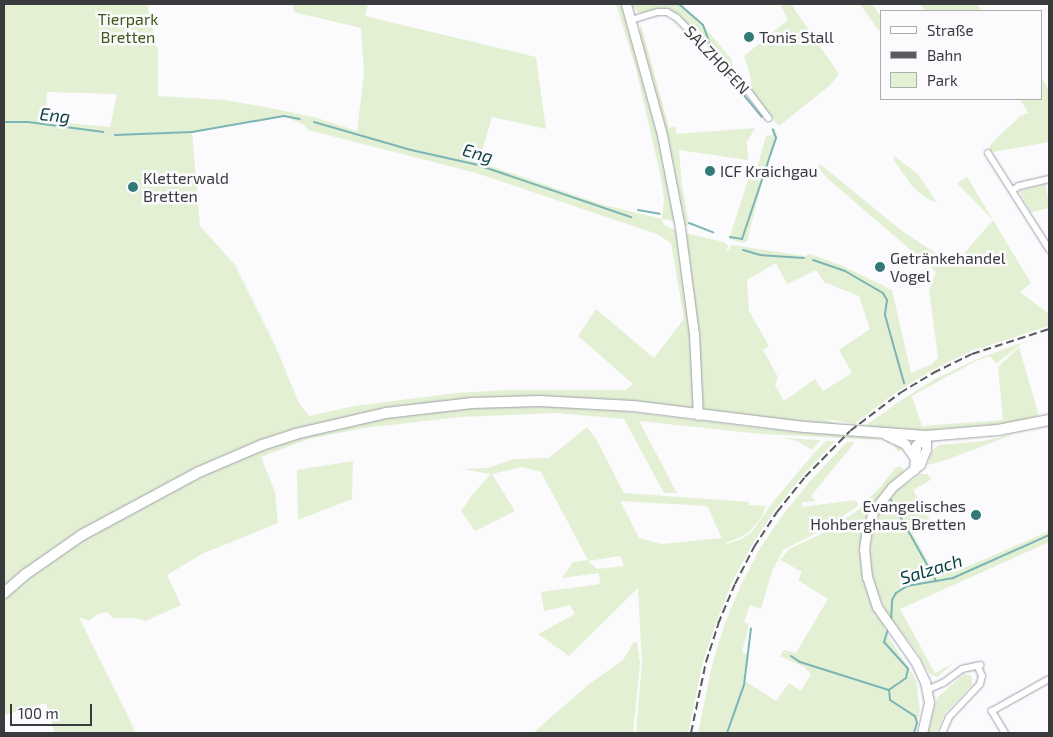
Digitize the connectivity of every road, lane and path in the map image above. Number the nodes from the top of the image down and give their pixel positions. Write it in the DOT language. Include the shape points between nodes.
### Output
graph roads {
  1 [pos="626,4"];
  2 [pos="631,20"];
  3 [pos="768,118"];
  4 [pos="988,153"];
  5 [pos="1049,179"];
  6 [pos="1013,190"];
  7 [pos="1047,239"];
  8 [pos="1049,249"];
  9 [pos="698,415"];
  10 [pos="1049,420"];
  11 [pos="886,435"];
  12 [pos="926,436"];
  13 [pos="914,457"];
  14 [pos="914,470"];
  15 [pos="4,593"];
  16 [pos="1049,679"];
  17 [pos="927,690"];
  18 [pos="922,733"];
  19 [pos="942,733"];
  20 [pos="1005,733"];
  1 -- 2 [label="street"];
  2 -- 3 [label="street, SALZHOFEN" via="658,12 667,12 676,18 745,87"];
  2 -- 9 [label="street" via="662,135 680,228 693,325"];
  4 -- 6 [label="street"];
  5 -- 6 [label="street"];
  6 -- 7 [label="street"];
  7 -- 8 [label="street"];
  9 -- 11 [label="main road"];
  9 -- 15 [label="main road" via="539,401 472,403 386,413 332,425 262,445 156,494 82,535"];
  10 -- 12 [label="main road" via="998,430"];
  11 -- 12 [label="main road"];
  11 -- 13 [label="street" via="905,444"];
  12 -- 13 [label="street" via="916,445"];
  12 -- 14 [label="street" via="923,458"];
  13 -- 14 [label="street"];
  14 -- 17 [label="street" via="874,510 864,550 872,597 915,661"];
  16 -- 20 [label="street" via="992,711"];
  17 -- 18 [label="street" via="928,715"];
  17 -- 19 [label="street" via="962,669 980,666 980,684 949,717"];
}
